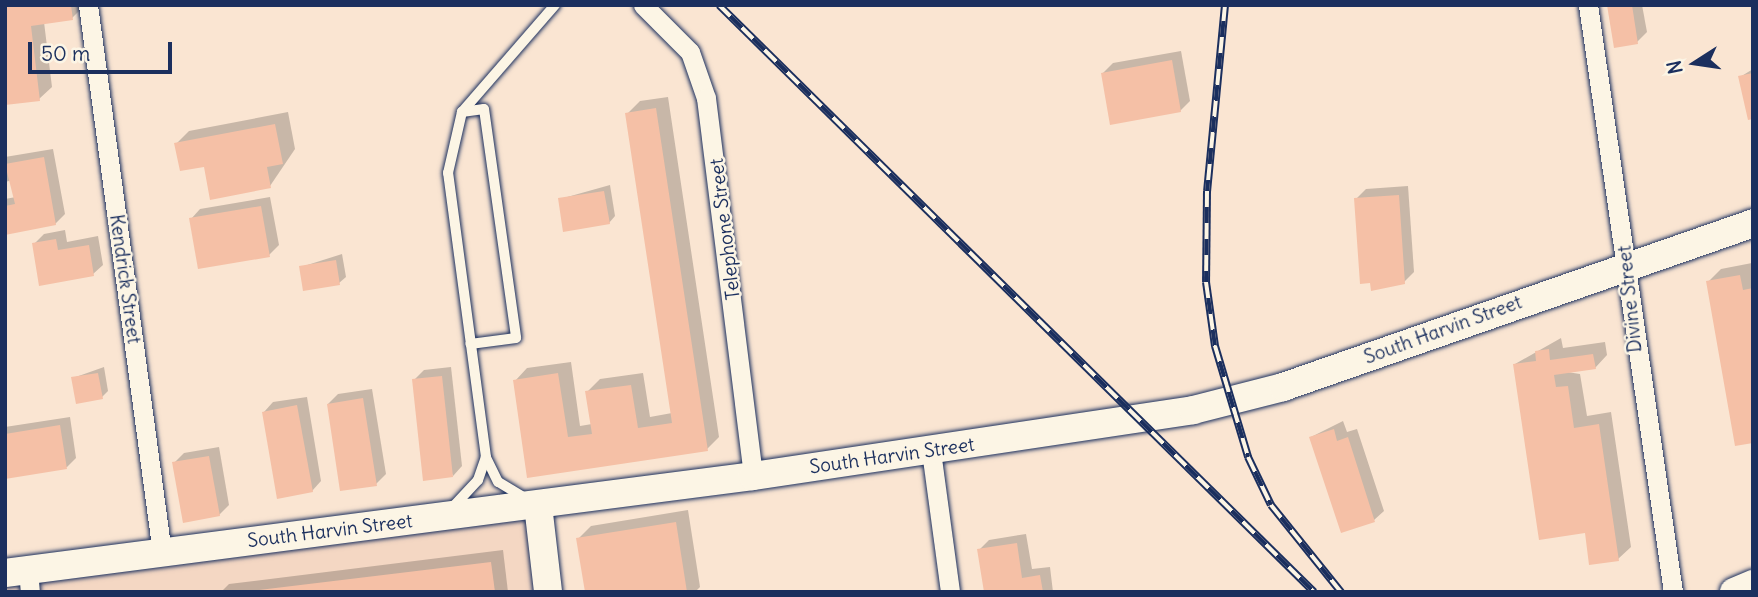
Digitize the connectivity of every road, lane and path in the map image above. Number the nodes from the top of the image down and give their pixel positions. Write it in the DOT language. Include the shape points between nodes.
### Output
graph roads {
  1 [pos="88,5"];
  2 [pos="555,5"];
  3 [pos="643,5"];
  4 [pos="1588,5"];
  5 [pos="462,112"];
  6 [pos="1753,223"];
  7 [pos="1626,266"];
  8 [pos="470,344"];
  9 [pos="931,451"];
  10 [pos="486,457"];
  11 [pos="753,476"];
  12 [pos="538,505"];
  13 [pos="443,517"];
  14 [pos="162,553"];
  15 [pos="21,578"];
  16 [pos="1753,584"];
  17 [pos="548,592"];
  18 [pos="950,592"];
  19 [pos="1673,592"];
  20 [pos="1734,592"];
  1 -- 14 [label="street, Kendrick Street"];
  2 -- 5 [label="lane"];
  3 -- 11 [label="street, Telephone Street" via="690,52 706,98"];
  4 -- 7 [label="street, Divine Street"];
  5 -- 8 [label="lane" via="448,173"];
  5 -- 8 [label="lane" via="484,109 516,338"];
  6 -- 7 [label="street, South Harvin Street"];
  7 -- 9 [label="street, South Harvin Street" via="1272,390 1143,420"];
  7 -- 19 [label="street, Divine Street"];
  8 -- 10 [label="lane"];
  9 -- 11 [label="street, South Harvin Street"];
  9 -- 18 [label="street"];
  10 -- 12 [label="lane" via="498,482"];
  10 -- 13 [label="lane" via="478,480"];
  11 -- 12 [label="street, South Harvin Street"];
  12 -- 13 [label="street, South Harvin Street"];
  12 -- 17 [label="street"];
  13 -- 14 [label="street, South Harvin Street"];
  14 -- 15 [label="street, South Harvin Street"];
  16 -- 20 [label="street"];
}
